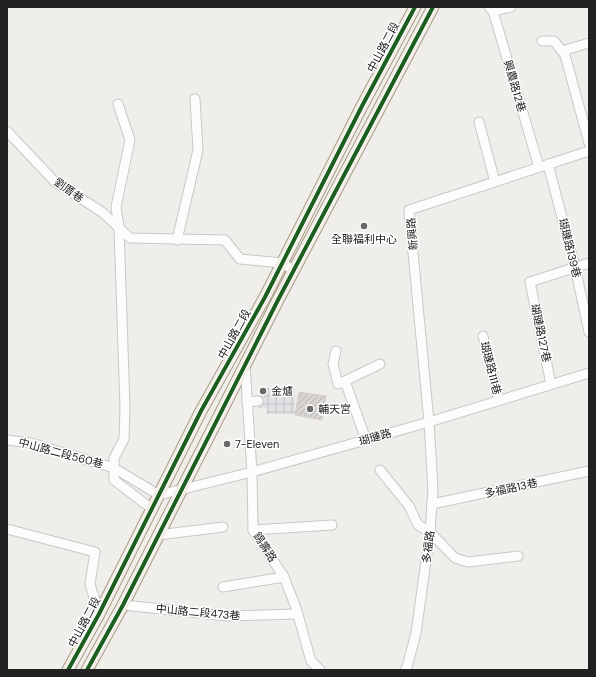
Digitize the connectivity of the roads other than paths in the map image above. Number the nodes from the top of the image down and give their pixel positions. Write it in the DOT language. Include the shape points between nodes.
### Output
graph roads {
  1 [pos="415,7"];
  2 [pos="433,7"];
  3 [pos="511,7"];
  4 [pos="491,9"];
  5 [pos="542,41"];
  6 [pos="589,43"];
  7 [pos="562,51"];
  8 [pos="195,99"];
  9 [pos="118,104"];
  10 [pos="478,122"];
  11 [pos="8,134"];
  12 [pos="589,143"];
  13 [pos="589,151"];
  14 [pos="548,164"];
  15 [pos="539,167"];
  16 [pos="495,182"];
  17 [pos="119,227"];
  18 [pos="177,240"];
  19 [pos="282,263"];
  20 [pos="589,263"];
  21 [pos="575,267"];
  22 [pos="293,270"];
  23 [pos="589,332"];
  24 [pos="483,336"];
  25 [pos="336,351"];
  26 [pos="380,364"];
  27 [pos="245,366"];
  28 [pos="589,373"];
  29 [pos="345,381"];
  30 [pos="551,384"];
  31 [pos="499,400"];
  32 [pos="258,401"];
  33 [pos="247,402"];
  34 [pos="429,422"];
  35 [pos="7,440"];
  36 [pos="366,440"];
  37 [pos="114,468"];
  38 [pos="380,470"];
  39 [pos="589,471"];
  40 [pos="252,472"];
  41 [pos="181,490"];
  42 [pos="159,495"];
  43 [pos="432,504"];
  44 [pos="152,509"];
  45 [pos="332,525"];
  46 [pos="223,527"];
  47 [pos="7,528"];
  48 [pos="252,530"];
  49 [pos="430,532"];
  50 [pos="158,535"];
  51 [pos="518,556"];
  52 [pos="284,577"];
  53 [pos="223,587"];
  54 [pos="123,605"];
  55 [pos="99,614"];
  56 [pos="297,614"];
  57 [pos="68,670"];
  58 [pos="87,670"];
  59 [pos="320,670"];
  60 [pos="404,670"];
  1 -- 19 [label="main road, 中山路二段"];
  2 -- 22 [label="main road, 中山路二段"];
  3 -- 4 [label="street"];
  4 -- 15 [label="street, 興農路12巷"];
  5 -- 7 [label="street" via="554,41"];
  6 -- 7 [label="street"];
  7 -- 12 [label="street"];
  8 -- 18 [label="street" via="198,150"];
  9 -- 17 [label="street" via="130,140 116,207"];
  10 -- 16 [label="street"];
  11 -- 17 [label="street, 劉厝巷" via="55,182 102,212"];
  13 -- 14 [label="street, 新興路"];
  14 -- 15 [label="street, 新興路"];
  14 -- 21 [label="street, 瑚璉路139巷"];
  15 -- 16 [label="street, 新興路"];
  16 -- 34 [label="street, 新興路" via="410,210"];
  17 -- 18 [label="street, 劉厝巷" via="130,238"];
  17 -- 37 [label="street, 中山路二段560巷" via="125,408 124,439 114,458"];
  18 -- 19 [label="street, 劉厝巷" via="225,240 240,259"];
  19 -- 22 [label="street"];
  19 -- 42 [label="main road, 中山路二段"];
  20 -- 21 [label="street"];
  21 -- 23 [label="street, 瑚璉路139巷"];
  21 -- 30 [label="street, 瑚璉路127巷" via="530,282"];
  22 -- 27 [label="main road, 中山路二段"];
  24 -- 31 [label="street, 瑚璉路111巷"];
  25 -- 29 [label="street" via="333,364 338,384"];
  26 -- 29 [label="street"];
  27 -- 33 [label="street, 錫壽路"];
  27 -- 41 [label="main road, 中山路二段"];
  28 -- 30 [label="street, 瑚璉路"];
  29 -- 36 [label="street"];
  30 -- 31 [label="street, 瑚璉路"];
  31 -- 34 [label="street, 瑚璉路"];
  32 -- 33 [label="street"];
  33 -- 40 [label="street, 錫壽路"];
  34 -- 36 [label="street, 瑚璉路"];
  34 -- 43 [label="street, 多福路"];
  35 -- 37 [label="street, 中山路二段560巷" via="31,443"];
  36 -- 40 [label="street, 瑚璉路"];
  37 -- 42 [label="street, 中山路二段560巷"];
  37 -- 44 [label="street, 中山路二段560巷" via="114,480"];
  38 -- 49 [label="street" via="409,506 418,525"];
  39 -- 43 [label="street, 多福路13巷"];
  40 -- 41 [label="street, 瑚璉路"];
  40 -- 48 [label="street, 錫壽路"];
  41 -- 42 [label="street, 瑚璉路"];
  41 -- 50 [label="main road, 中山路二段"];
  42 -- 44 [label="main road, 中山路二段"];
  43 -- 49 [label="street, 多福路"];
  44 -- 55 [label="main road, 中山路二段"];
  45 -- 48 [label="street"];
  46 -- 50 [label="street"];
  47 -- 55 [label="street" via="95,552 90,584"];
  48 -- 52 [label="street, 錫壽路"];
  49 -- 51 [label="street" via="455,558 468,562"];
  49 -- 60 [label="street, 多福路" via="416,633"];
  50 -- 54 [label="main road, 中山路二段"];
  52 -- 53 [label="street"];
  52 -- 56 [label="street, 錫壽路"];
  54 -- 56 [label="street, 中山路二段473巷" via="228,616"];
  54 -- 58 [label="main road, 中山路二段"];
  55 -- 57 [label="main road, 中山路二段"];
  56 -- 59 [label="street, 錫壽路" via="311,661"];
}
